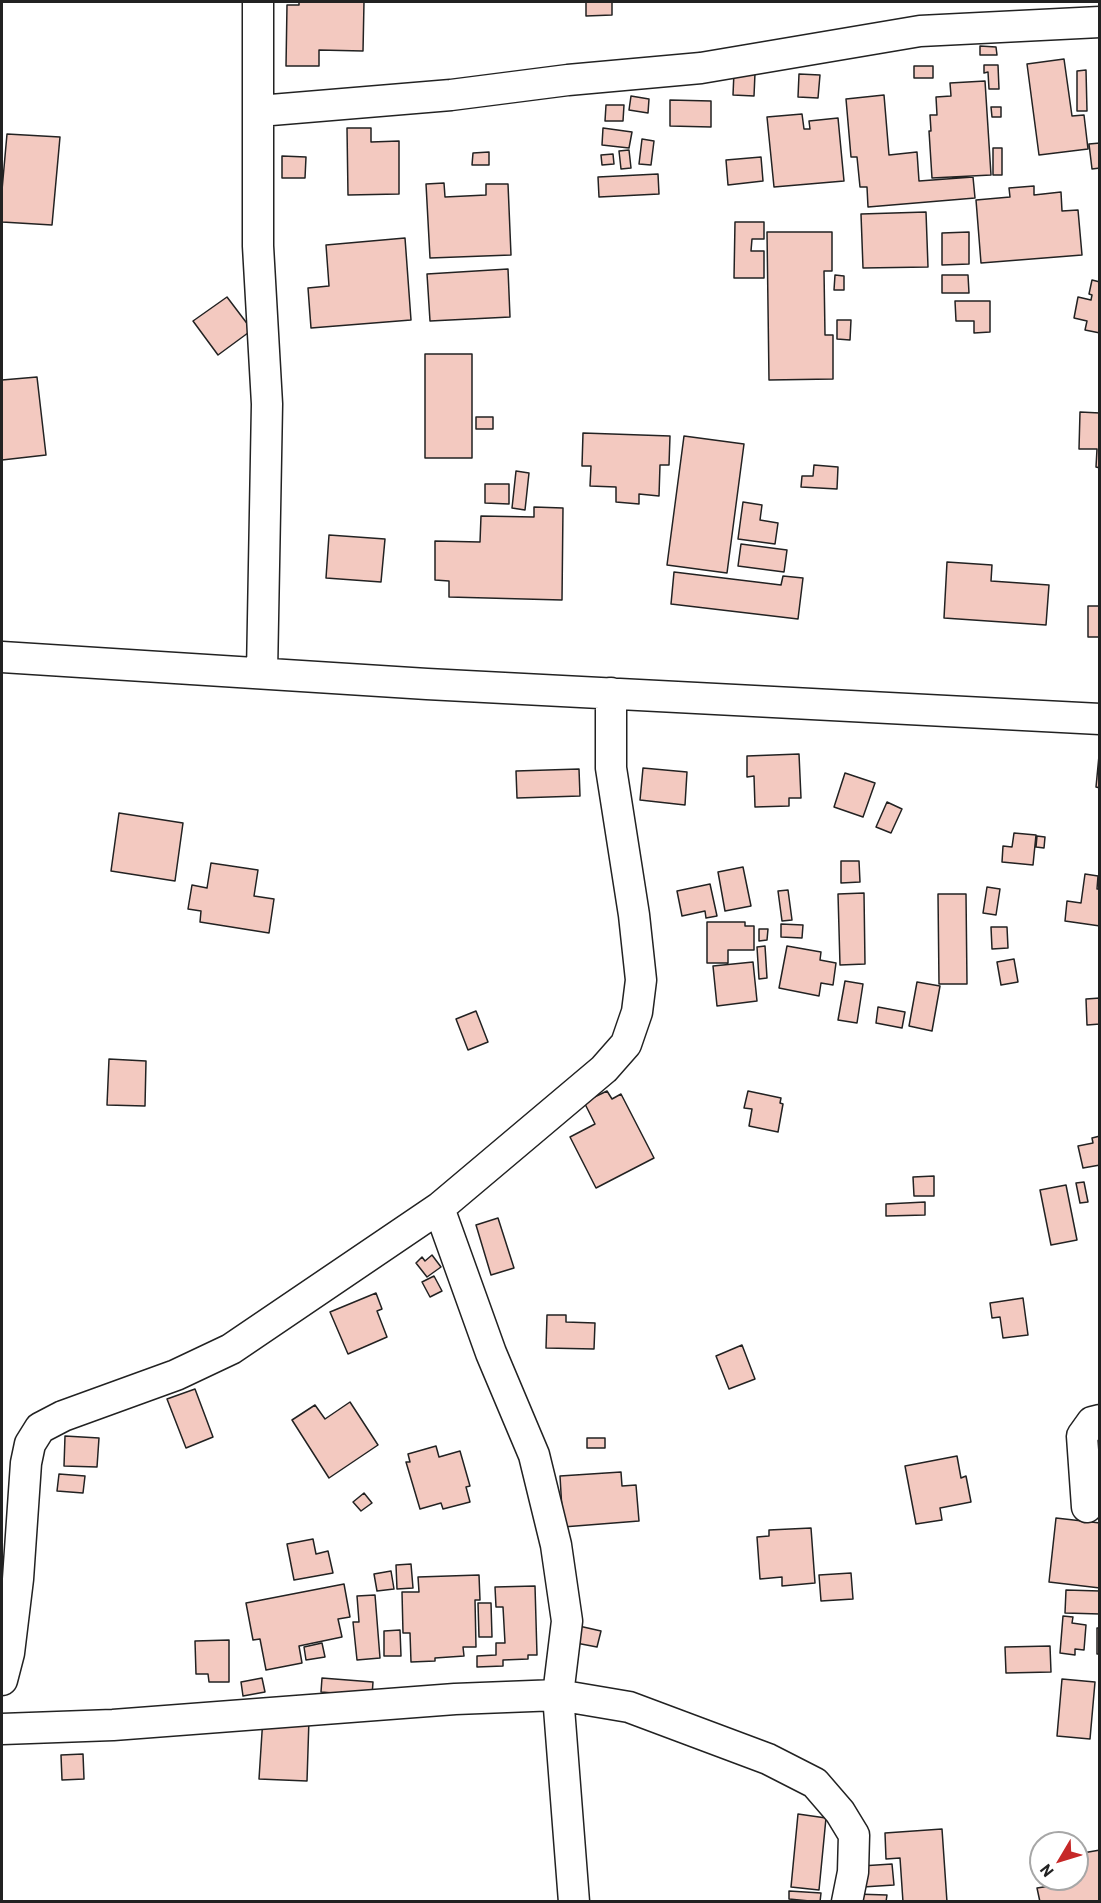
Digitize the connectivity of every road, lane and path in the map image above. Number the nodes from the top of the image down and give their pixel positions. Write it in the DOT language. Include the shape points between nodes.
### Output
graph roads {
  1 [pos="258,2"];
  2 [pos="1100,22"];
  3 [pos="259,111"];
  4 [pos="2,657"];
  5 [pos="262,673"];
  6 [pos="611,693"];
  7 [pos="1100,719"];
  8 [pos="439,1208"];
  9 [pos="1100,1420"];
  10 [pos="1087,1507"];
  11 [pos="2,1680"];
  12 [pos="558,1695"];
  13 [pos="2,1730"];
  14 [pos="574,1902"];
  15 [pos="847,1902"];
  1 -- 3 [label="street"];
  2 -- 3 [label="street" via="920,31 701,68"];
  3 -- 5 [label="street" via="258,246 267,404"];
  4 -- 5 [label="street"];
  5 -- 6 [label="street"];
  6 -- 7 [label="street"];
  6 -- 8 [label="street" via="611,768 641,980 638,1012 626,1044 604,1069"];
  8 -- 11 [label="street" via="231,1349 177,1375 40,1428 30,1444 26,1463 17,1589"];
  8 -- 12 [label="street" via="491,1353 534,1455 556,1545 567,1621"];
  9 -- 10 [label="street" via="1092,1422 1082,1436"];
  12 -- 13 [label="street"];
  12 -- 14 [label="street"];
  12 -- 15 [label="street" via="629,1707 768,1759 814,1783 854,1835"];
}
